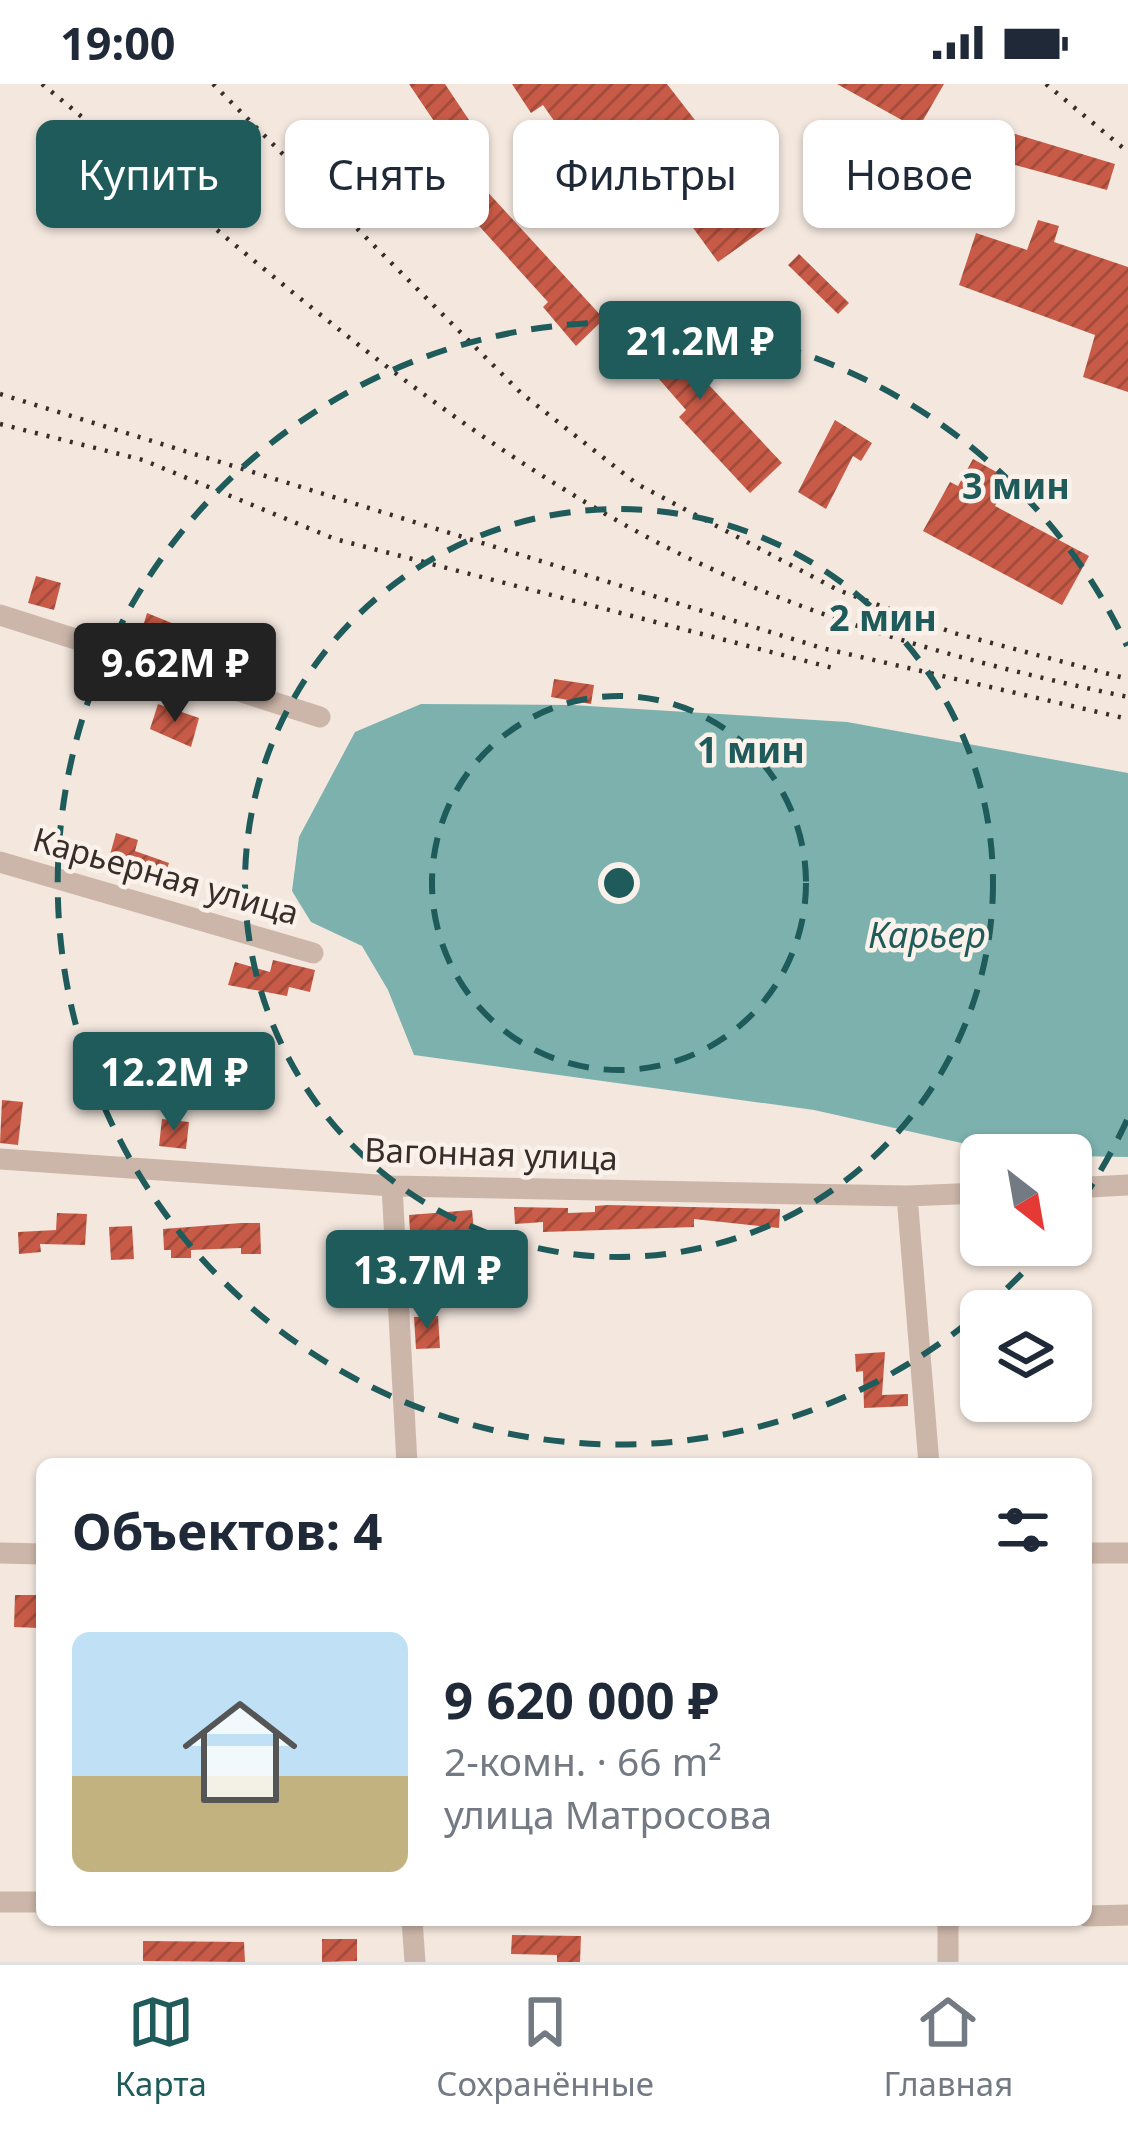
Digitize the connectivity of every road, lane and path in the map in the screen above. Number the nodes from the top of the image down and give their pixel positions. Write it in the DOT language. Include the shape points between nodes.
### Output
graph roads {
  1 [pos="1,619"];
  2 [pos="320,717"];
  3 [pos="0,862"];
  4 [pos="313,953"];
  5 [pos="0,1159"];
  6 [pos="1128,1185"];
  7 [pos="392,1186"];
  8 [pos="1092,1187"];
  9 [pos="960,1193"];
  10 [pos="907,1196"];
  11 [pos="407,1458"];
  12 [pos="929,1458"];
  13 [pos="0,1553"];
  14 [pos="1092,1553"];
  15 [pos="1128,1553"];
  16 [pos="36,1554"];
  17 [pos="0,1902"];
  18 [pos="36,1902"];
  19 [pos="1092,1916"];
  20 [pos="1128,1916"];
  21 [pos="412,1926"];
  22 [pos="948,1926"];
  23 [pos="415,1962"];
  24 [pos="948,1962"];
  1 -- 2 [label="street"];
  3 -- 4 [label="street, Карьерная улица"];
  5 -- 7 [label="street, Вагонная улица"];
  6 -- 8 [label="street"];
  7 -- 10 [label="street, Вагонная улица"];
  7 -- 11 [label="street"];
  9 -- 10 [label="street, Вагонная улица"];
  10 -- 12 [label="street"];
  13 -- 16 [label="street"];
  14 -- 15 [label="street"];
  17 -- 18 [label="street"];
  19 -- 20 [label="street"];
  21 -- 23 [label="street"];
  22 -- 24 [label="street"];
}
